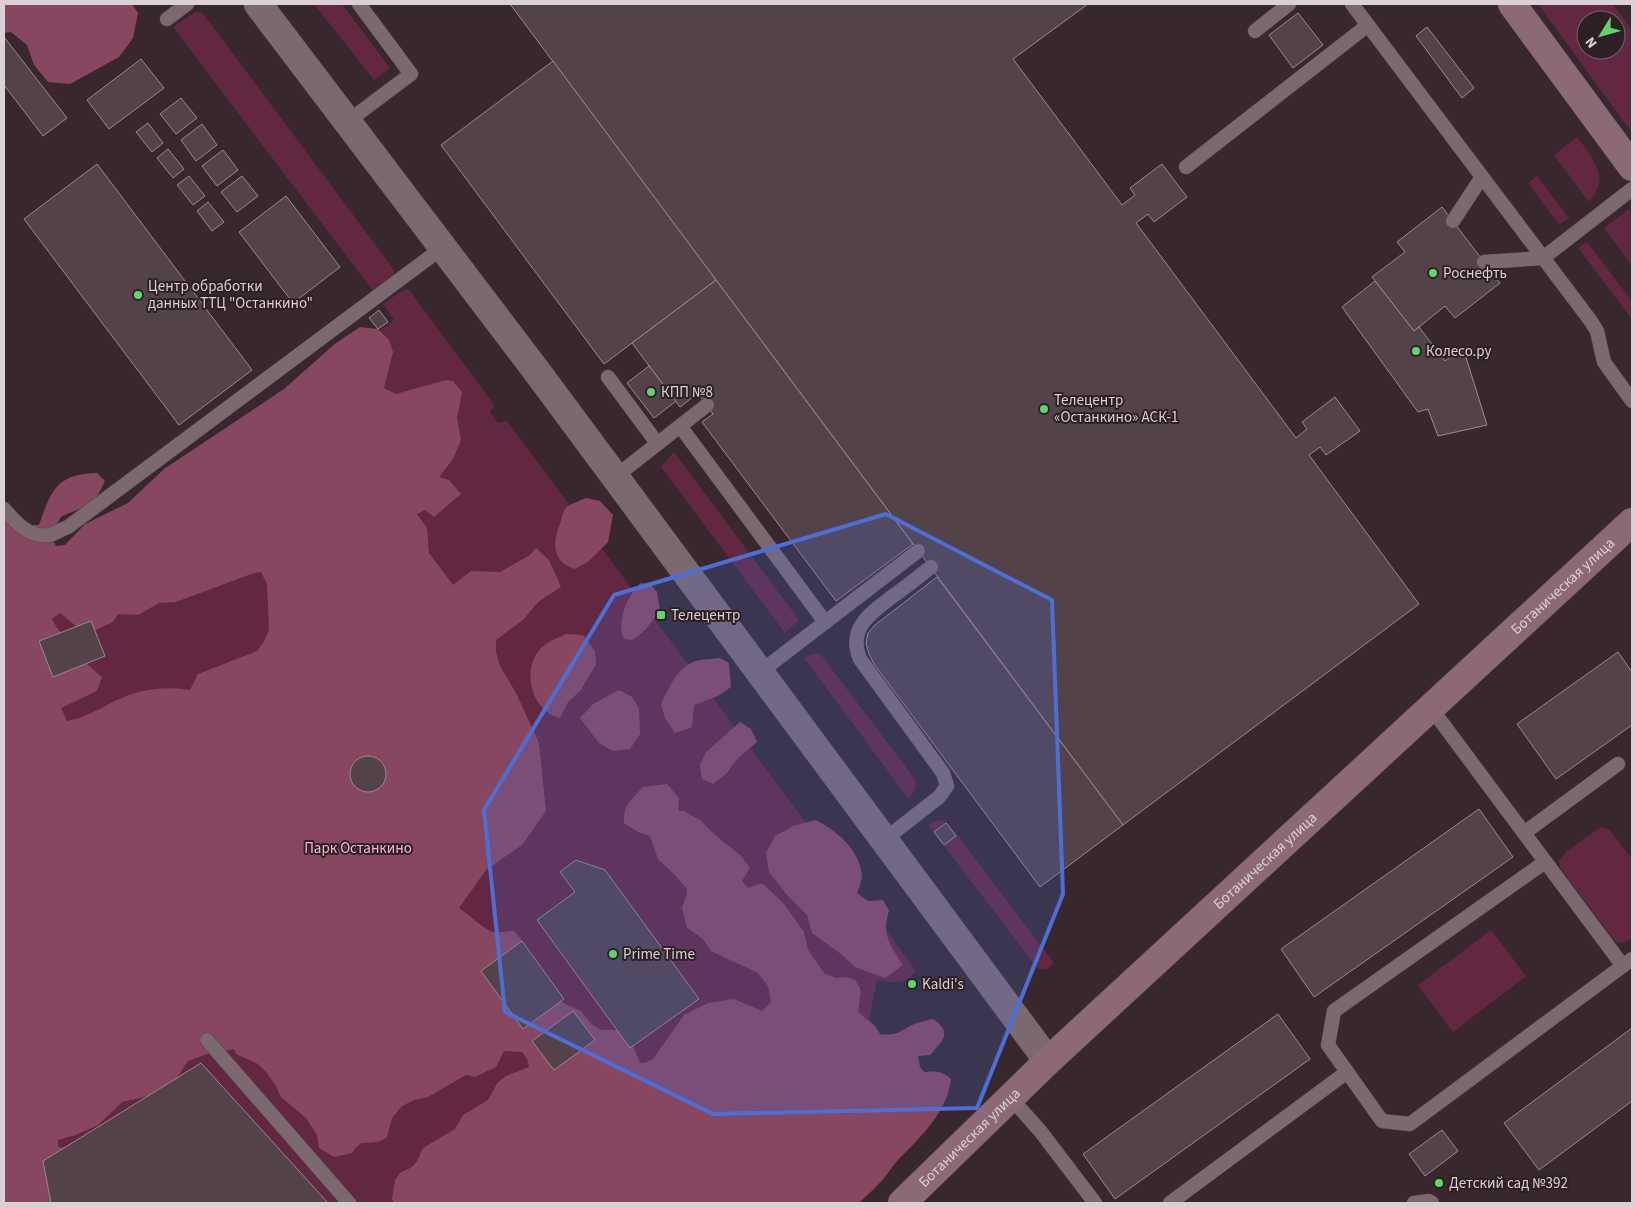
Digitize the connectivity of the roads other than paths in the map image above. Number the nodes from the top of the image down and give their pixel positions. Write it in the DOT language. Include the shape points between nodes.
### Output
graph roads {
  1 [pos="187,4"];
  2 [pos="258,4"];
  3 [pos="359,4"];
  4 [pos="1289,4"];
  5 [pos="1352,4"];
  6 [pos="1512,4"];
  7 [pos="167,18"];
  8 [pos="1368,25"];
  9 [pos="1255,31"];
  10 [pos="347,122"];
  11 [pos="1186,166"];
  12 [pos="1632,167"];
  13 [pos="1482,177"];
  14 [pos="1632,189"];
  15 [pos="1453,221"];
  16 [pos="442,248"];
  17 [pos="1543,258"];
  18 [pos="1484,262"];
  19 [pos="608,377"];
  20 [pos="1632,401"];
  21 [pos="707,405"];
  22 [pos="680,426"];
  23 [pos="657,443"];
  24 [pos="614,477"];
  25 [pos="4,509"];
  26 [pos="1632,522"];
  27 [pos="918,551"];
  28 [pos="931,568"];
  29 [pos="825,622"];
  30 [pos="759,673"];
  31 [pos="1431,708"];
  32 [pos="1618,764"];
  33 [pos="1524,833"];
  34 [pos="884,840"];
  35 [pos="1545,862"];
  36 [pos="1628,963"];
  37 [pos="207,1040"];
  38 [pos="1048,1061"];
  39 [pos="1347,1072"];
  40 [pos="1010,1097"];
  41 [pos="350,1203"];
  42 [pos="902,1203"];
  43 [pos="1095,1203"];
  44 [pos="1170,1203"];
  45 [pos="1414,1203"];
  46 [pos="1432,1203"];
  1 -- 7 [label="lane"];
  2 -- 10 [label="street"];
  3 -- 10 [label="lane" via="411,74"];
  4 -- 9 [label="lane"];
  5 -- 8 [label="lane"];
  6 -- 12 [label="main road"];
  8 -- 11 [label="lane"];
  8 -- 13 [label="lane"];
  10 -- 16 [label="street"];
  13 -- 15 [label="lane"];
  13 -- 17 [label="lane"];
  14 -- 17 [label="lane"];
  16 -- 24 [label="street"];
  16 -- 25 [label="lane" via="68,527 50,535 30,533 14,522"];
  17 -- 18 [label="lane"];
  17 -- 20 [label="lane" via="1597,331 1604,362"];
  19 -- 23 [label="lane"];
  21 -- 22 [label="lane"];
  22 -- 23 [label="lane"];
  22 -- 29 [label="lane"];
  23 -- 24 [label="lane"];
  24 -- 30 [label="street"];
  26 -- 31 [label="main road, Ботаническая улица"];
  27 -- 29 [label="lane"];
  28 -- 34 [label="lane" via="868,616 857,638 860,659 943,773 947,786 939,797"];
  29 -- 30 [label="lane"];
  30 -- 34 [label="street"];
  31 -- 33 [label="lane"];
  31 -- 38 [label="main road, Ботаническая улица"];
  32 -- 33 [label="lane"];
  33 -- 35 [label="lane"];
  34 -- 38 [label="street"];
  35 -- 36 [label="lane"];
  35 -- 39 [label="lane" via="1334,1011 1328,1045"];
  36 -- 39 [label="lane" via="1410,1124 1382,1121"];
  37 -- 41 [label="lane"];
  38 -- 40 [label="main road, Ботаническая улица"];
  39 -- 44 [label="lane"];
  40 -- 42 [label="main road, Ботаническая улица"];
  40 -- 43 [label="lane"];
  45 -- 46 [label="lane"];
}
